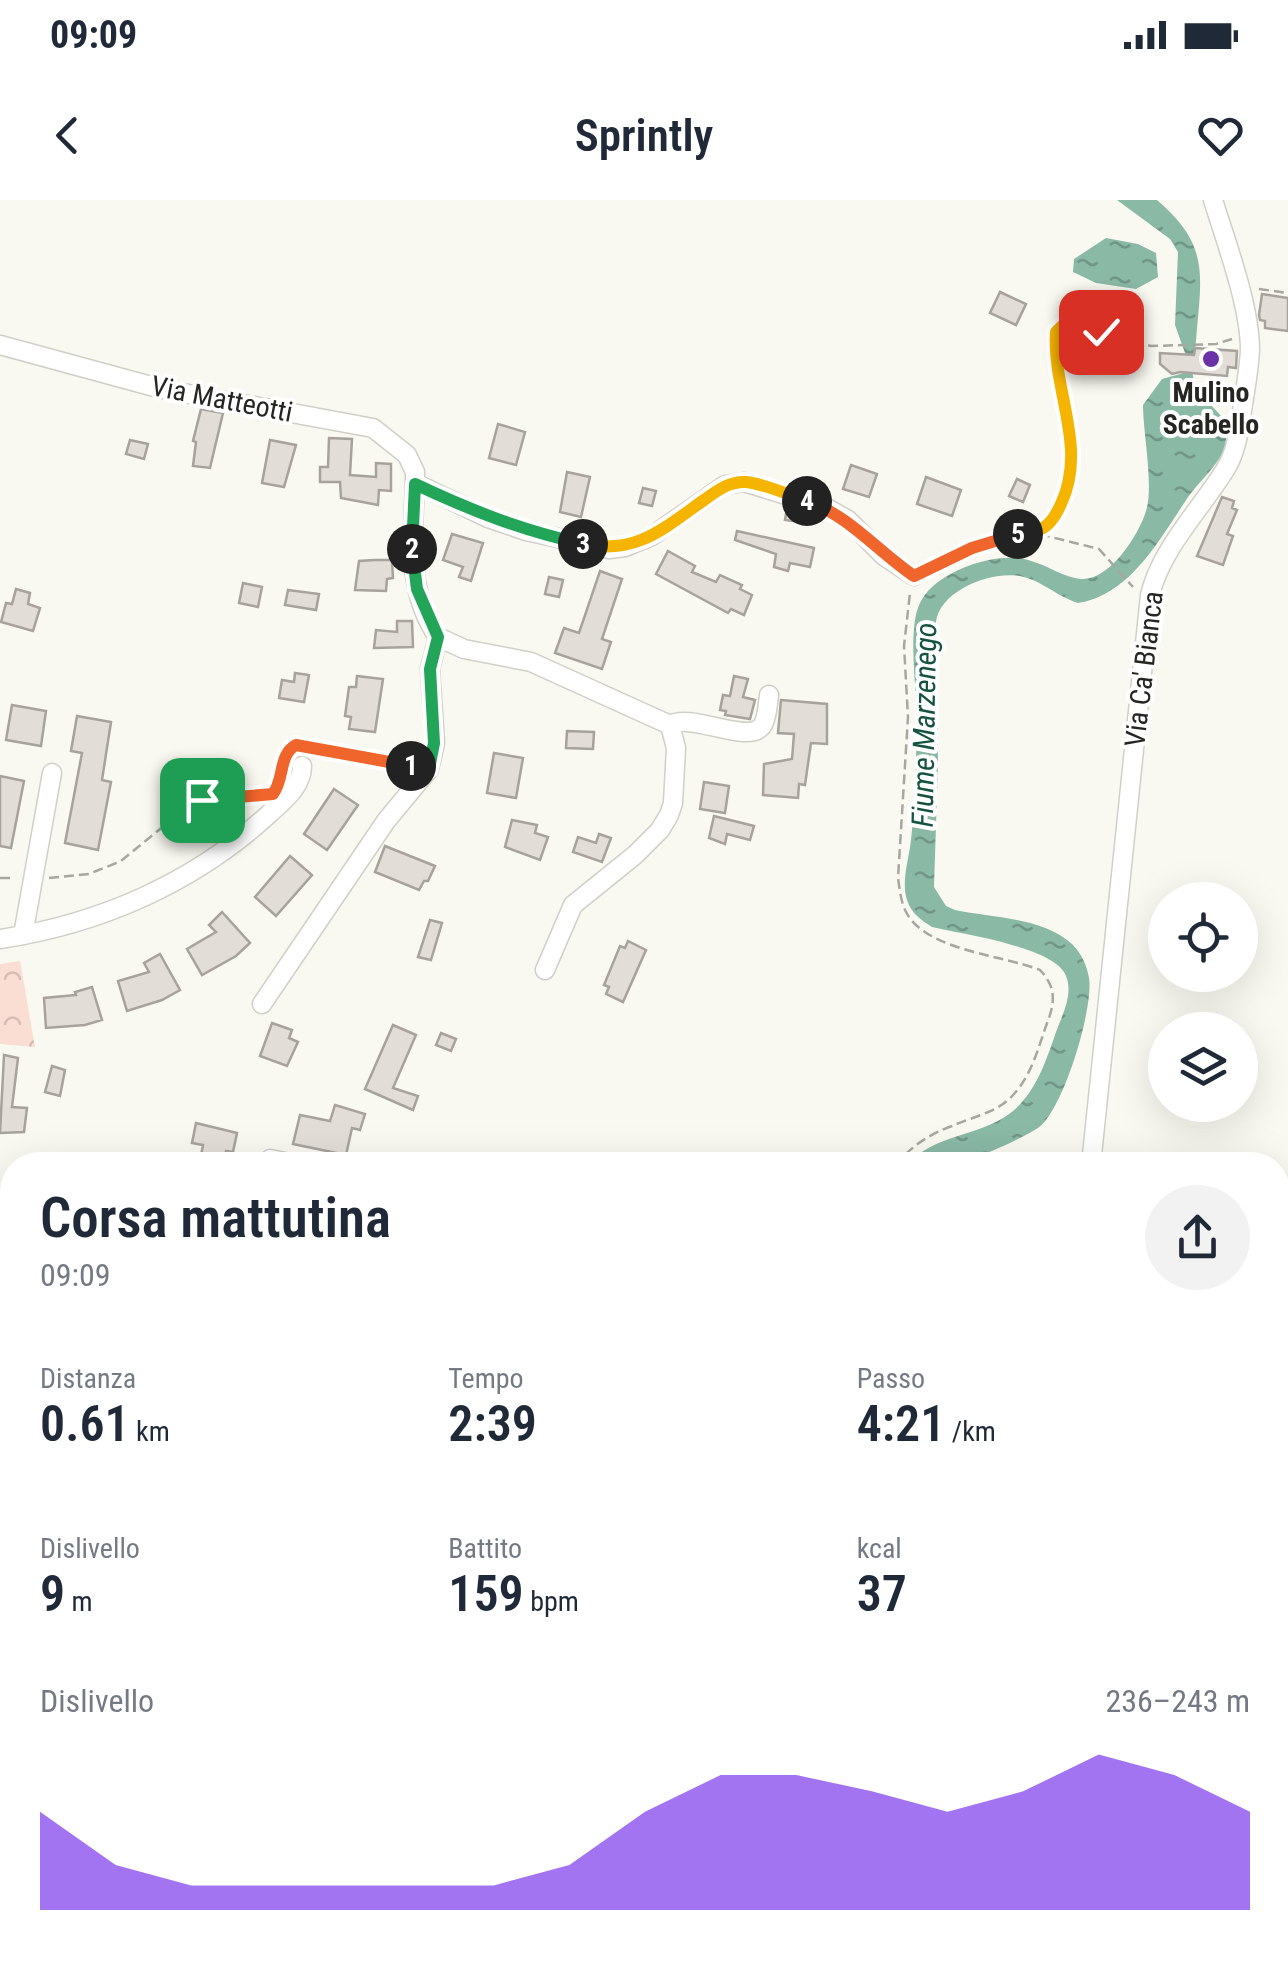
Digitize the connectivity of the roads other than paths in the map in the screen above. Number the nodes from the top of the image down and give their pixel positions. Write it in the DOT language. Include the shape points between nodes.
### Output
graph roads {
  1 [pos="1212,200"];
  2 [pos="0,345"];
  3 [pos="415,484"];
  4 [pos="914,576"];
  5 [pos="438,637"];
  6 [pos="769,695"];
  7 [pos="670,724"];
  8 [pos="302,766"];
  9 [pos="52,773"];
  10 [pos="23,935"];
  11 [pos="0,938"];
  12 [pos="545,970"];
  13 [pos="262,1004"];
  14 [pos="1092,1152"];
  1 -- 14 [label="street, Via Ca' Bianca" via="1250,348 1244,398 1228,466 1173,546 1150,595"];
  2 -- 3 [label="street, Via Matteotti" via="162,389 373,428 406,456"];
  3 -- 4 [label="street" via="526,531 609,549 652,536 725,485 744,482 848,520"];
  3 -- 5 [label="street" via="414,575"];
  5 -- 7 [label="street" via="530,662"];
  5 -- 13 [label="street" via="430,669 429,769"];
  6 -- 7 [label="street" via="757,730"];
  7 -- 12 [label="street" via="676,748 668,815 635,855 573,906"];
  8 -- 10 [label="street" via="299,783 283,801 192,872 122,907"];
  9 -- 10 [label="street"];
  10 -- 11 [label="street"];
}
